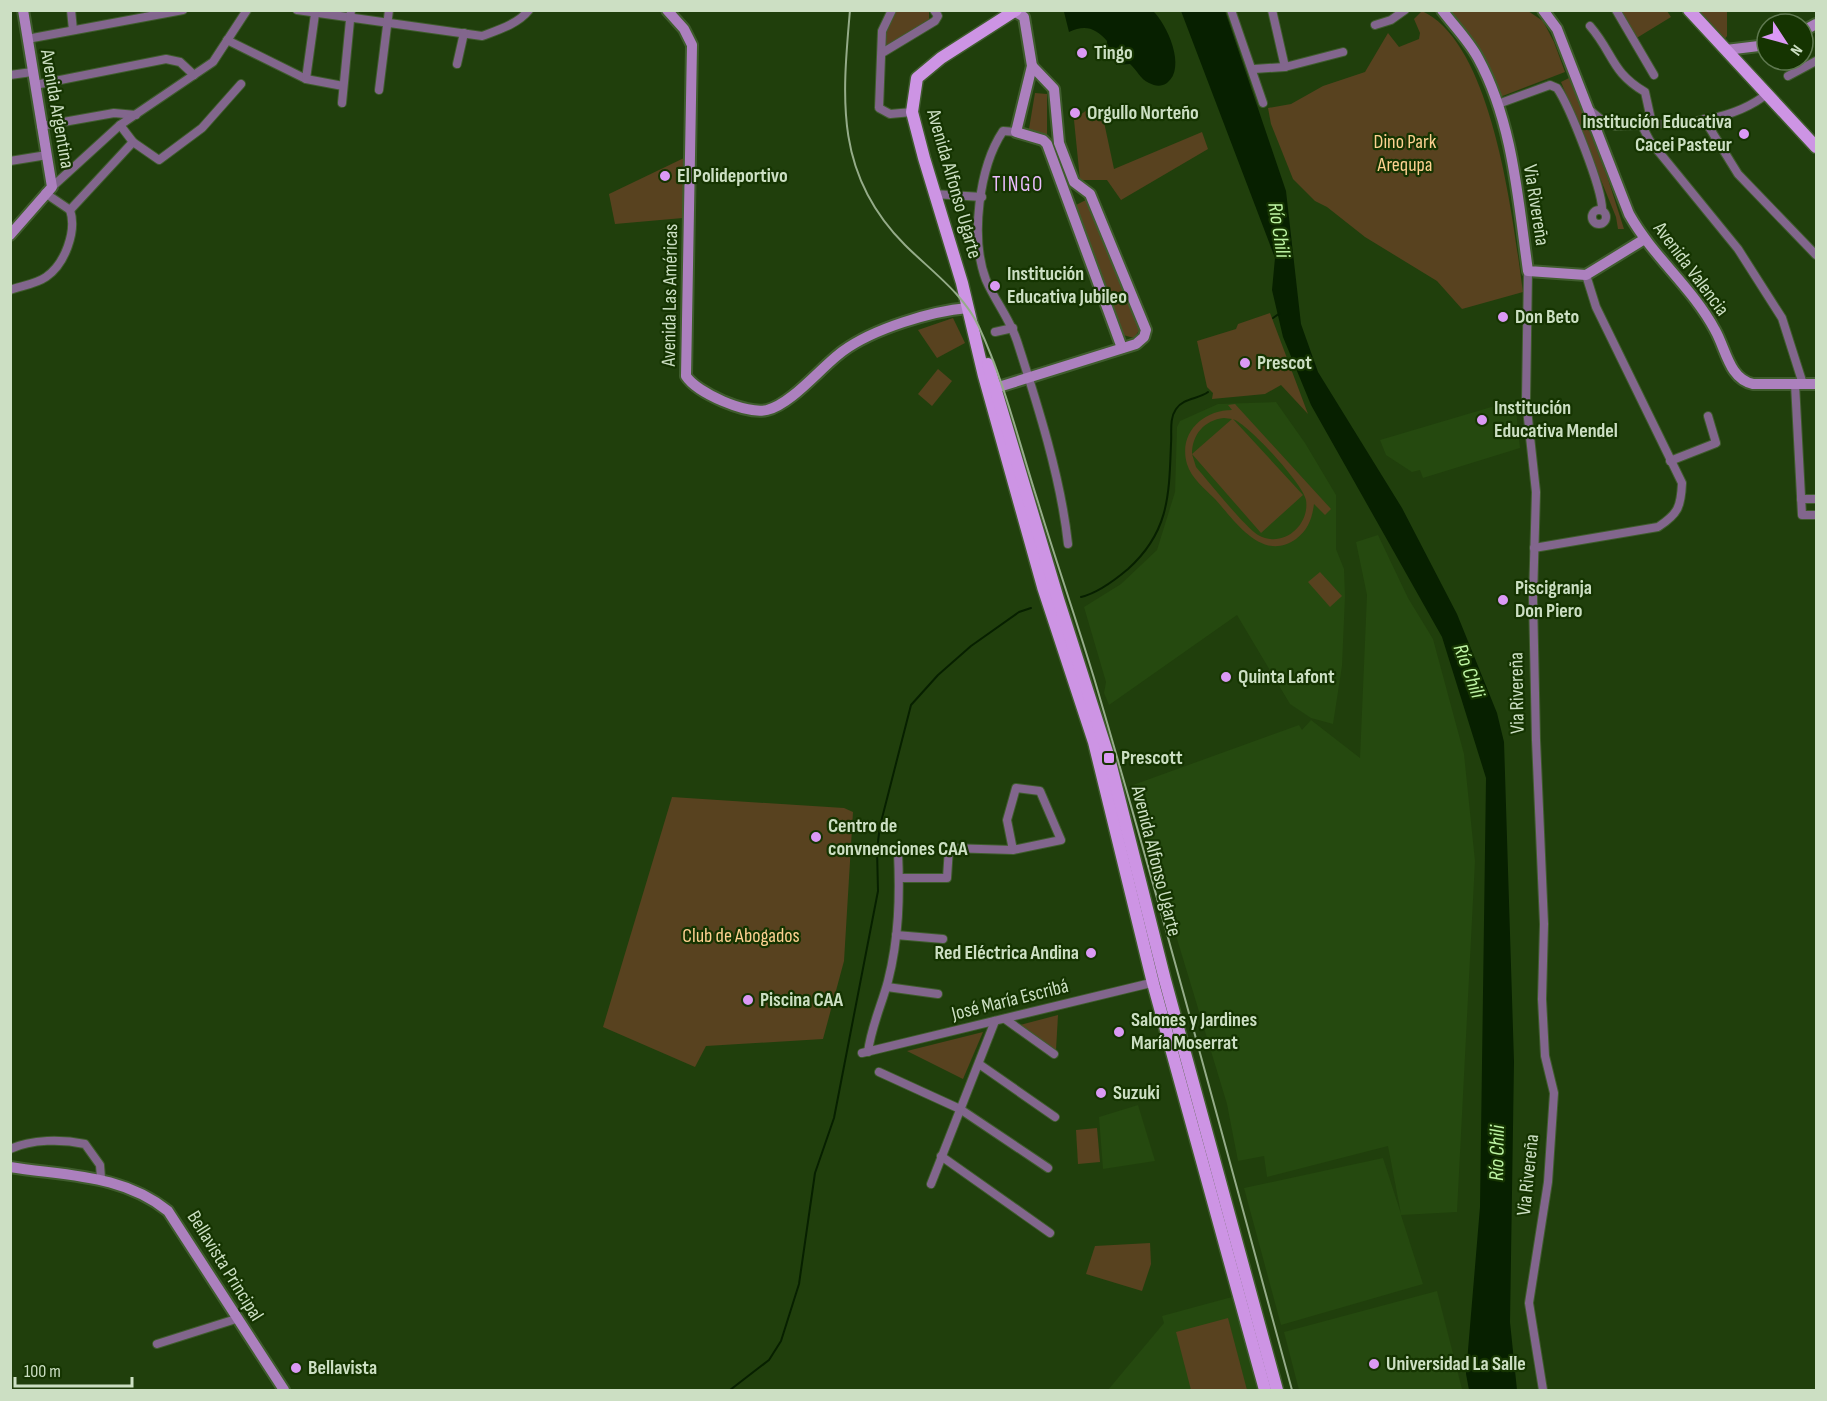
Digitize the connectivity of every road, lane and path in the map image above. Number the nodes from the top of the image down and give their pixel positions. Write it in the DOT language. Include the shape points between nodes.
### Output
graph roads {
  1 [pos="23,10"];
  2 [pos="71,10"];
  3 [pos="183,10"];
  4 [pos="247,10"];
  5 [pos="297,10"];
  6 [pos="389,10"];
  7 [pos="529,10"];
  8 [pos="667,10"];
  9 [pos="892,10"];
  10 [pos="934,10"];
  11 [pos="1231,10"];
  12 [pos="1272,10"];
  13 [pos="1405,10"];
  14 [pos="1442,10"];
  15 [pos="1543,10"];
  16 [pos="1616,10"];
  17 [pos="1689,10"];
  18 [pos="1014,11"];
  19 [pos="315,14"];
  20 [pos="351,15"];
  21 [pos="387,23"];
  22 [pos="1374,25"];
  23 [pos="1590,26"];
  24 [pos="74,30"];
  25 [pos="464,33"];
  26 [pos="27,39"];
  27 [pos="227,40"];
  28 [pos="1755,46"];
  29 [pos="1726,50"];
  30 [pos="1343,52"];
  31 [pos="882,53"];
  32 [pos="1816,61"];
  33 [pos="457,64"];
  34 [pos="1032,66"];
  35 [pos="1285,67"];
  36 [pos="1254,69"];
  37 [pos="32,72"];
  38 [pos="10,75"];
  39 [pos="194,75"];
  40 [pos="1654,75"];
  41 [pos="1788,76"];
  42 [pos="306,79"];
  43 [pos="241,84"];
  44 [pos="35,86"];
  45 [pos="343,86"];
  46 [pos="379,90"];
  47 [pos="1768,93"];
  48 [pos="342,103"];
  49 [pos="1263,103"];
  50 [pos="1498,104"];
  51 [pos="1591,111"];
  52 [pos="912,112"];
  53 [pos="136,115"];
  54 [pos="1704,119"];
  55 [pos="1641,124"];
  56 [pos="1652,124"];
  57 [pos="120,125"];
  58 [pos="41,126"];
  59 [pos="1016,132"];
  60 [pos="133,142"];
  61 [pos="1059,143"];
  62 [pos="1047,144"];
  63 [pos="1816,147"];
  64 [pos="47,155"];
  65 [pos="10,160"];
  66 [pos="1078,185"];
  67 [pos="49,190"];
  68 [pos="1063,193"];
  69 [pos="934,194"];
  70 [pos="982,197"];
  71 [pos="70,210"];
  72 [pos="1602,210"];
  73 [pos="10,235"];
  74 [pos="1643,240"];
  75 [pos="1816,255"];
  76 [pos="1528,271"];
  77 [pos="1586,275"];
  78 [pos="10,290"];
  79 [pos="968,308"];
  80 [pos="1013,328"];
  81 [pos="995,332"];
  82 [pos="1122,348"];
  83 [pos="1029,378"];
  84 [pos="1799,384"];
  85 [pos="1816,384"];
  86 [pos="993,389"];
  87 [pos="1708,416"];
  88 [pos="1670,461"];
  89 [pos="1801,499"];
  90 [pos="1816,499"];
  91 [pos="1816,515"];
  92 [pos="1068,544"];
  93 [pos="1534,548"];
  94 [pos="1013,850"];
  95 [pos="898,852"];
  96 [pos="899,878"];
  97 [pos="896,935"];
  98 [pos="943,939"];
  99 [pos="1159,981"];
  100 [pos="887,987"];
  101 [pos="938,994"];
  102 [pos="1005,1019"];
  103 [pos="995,1021"];
  104 [pos="1054,1054"];
  105 [pos="979,1064"];
  106 [pos="879,1072"];
  107 [pos="960,1109"];
  108 [pos="1055,1116"];
  109 [pos="10,1149"];
  110 [pos="941,1156"];
  111 [pos="10,1167"];
  112 [pos="1048,1168"];
  113 [pos="101,1178"];
  114 [pos="931,1185"];
  115 [pos="1050,1233"];
  116 [pos="236,1319"];
  117 [pos="157,1344"];
  118 [pos="284,1390"];
  119 [pos="1265,1390"];
  120 [pos="1276,1390"];
  121 [pos="1543,1390"];
  1 -- 26 [label="street, Avenida Argentina"];
  2 -- 24 [label="street"];
  3 -- 24 [label="street"];
  4 -- 27 [label="street"];
  5 -- 19 [label="street"];
  6 -- 21 [label="street"];
  7 -- 25 [label="street" via="507,26 482,36"];
  8 -- 79 [label="street, Avenida Las Américas" via="684,28 692,45 686,376 692,385 747,409 767,410 784,401 844,350 873,334 939,312"];
  9 -- 31 [label="street" via="882,31"];
  10 -- 31 [label="street" via="938,16 935,21"];
  11 -- 36 [label="street"];
  12 -- 35 [label="street"];
  13 -- 22 [label="street"];
  14 -- 50 [label="street, Via Rivereña" via="1478,56"];
  15 -- 51 [label="street, Avenida Valencia" via="1557,29"];
  16 -- 40 [label="street"];
  17 -- 29 [label="main road"];
  18 -- 34 [label="street" via="1024,17"];
  18 -- 52 [label="main road, Avenida Alfonso Ugarte" via="916,78"];
  19 -- 20 [label="street"];
  19 -- 42 [label="street"];
  20 -- 21 [label="street"];
  20 -- 45 [label="street"];
  21 -- 25 [label="street"];
  21 -- 46 [label="street"];
  23 -- 56 [label="street" via="1605,44 1613,66 1645,92"];
  24 -- 26 [label="street"];
  25 -- 33 [label="street"];
  26 -- 37 [label="street, Avenida Argentina"];
  27 -- 39 [label="street" via="213,62"];
  27 -- 42 [label="street"];
  28 -- 29 [label="street"];
  29 -- 47 [label="main road"];
  30 -- 35 [label="street"];
  31 -- 52 [label="street" via="879,108 890,114"];
  32 -- 41 [label="street"];
  34 -- 59 [label="street"];
  34 -- 61 [label="street" via="1053,89"];
  35 -- 36 [label="street"];
  36 -- 49 [label="street"];
  37 -- 38 [label="street"];
  37 -- 44 [label="street, Avenida Argentina"];
  39 -- 44 [label="street" via="180,62 166,59"];
  39 -- 53 [label="street"];
  42 -- 45 [label="street"];
  43 -- 60 [label="street" via="202,128 159,160"];
  44 -- 58 [label="street, Avenida Argentina"];
  45 -- 48 [label="street"];
  47 -- 54 [label="street" via="1755,104 1728,116"];
  47 -- 63 [label="main road"];
  50 -- 72 [label="street" via="1550,85 1557,88 1595,176"];
  50 -- 76 [label="street, Via Rivereña" via="1512,163"];
  51 -- 55 [label="street" via="1616,126"];
  51 -- 74 [label="street, Avenida Valencia" via="1629,214"];
  52 -- 69 [label="main road, Avenida Alfonso Ugarte"];
  53 -- 57 [label="street"];
  53 -- 58 [label="street" via="114,113"];
  54 -- 56 [label="street"];
  54 -- 75 [label="street" via="1738,174"];
  55 -- 56 [label="street"];
  55 -- 84 [label="street" via="1650,141 1738,249 1782,318"];
  57 -- 60 [label="street"];
  57 -- 67 [label="street"];
  58 -- 64 [label="street, Avenida Argentina"];
  59 -- 62 [label="street"];
  59 -- 70 [label="street" via="1003,131 995,143 988,158"];
  60 -- 71 [label="street"];
  61 -- 62 [label="street"];
  61 -- 66 [label="street"];
  62 -- 68 [label="street"];
  64 -- 65 [label="street"];
  64 -- 67 [label="street, Avenida Argentina"];
  66 -- 68 [label="street"];
  66 -- 82 [label="street" via="1090,194 1143,316 1144,337"];
  67 -- 71 [label="street"];
  67 -- 73 [label="street, Avenida Argentina"];
  68 -- 82 [label="street"];
  69 -- 70 [label="street"];
  69 -- 79 [label="main road, Avenida Alfonso Ugarte"];
  70 -- 80 [label="street" via="980,255 986,280"];
  71 -- 78 [label="street" via="72,234 47,277"];
  74 -- 77 [label="street"];
  74 -- 84 [label="street, Avenida Valencia" via="1696,300 1715,329 1735,374 1744,382"];
  76 -- 77 [label="street"];
  76 -- 93 [label="street, Via Rivereña" via="1526,400 1536,492"];
  77 -- 88 [label="street" via="1596,308"];
  79 -- 86 [label="main road, Avenida Alfonso Ugarte"];
  80 -- 81 [label="street"];
  80 -- 83 [label="street"];
  82 -- 83 [label="street"];
  83 -- 86 [label="street"];
  83 -- 92 [label="street" via="1061,498"];
  84 -- 85 [label="street, Avenida Valencia"];
  84 -- 89 [label="street"];
  86 -- 99 [label="main road, Avenida Alfonso Ugarte" via="1054,605 1109,758"];
  87 -- 88 [label="street" via="1716,443"];
  88 -- 93 [label="street" via="1682,483 1682,503 1672,518 1658,527"];
  89 -- 90 [label="street"];
  89 -- 91 [label="street" via="1802,515"];
  93 -- 121 [label="street, Via Rivereña" via="1536,740 1544,913 1543,1031 1554,1093 1548,1182 1529,1303"];
  94 -- 94 [label="street" via="1061,840 1040,791 1016,788 1007,820"];
  94 -- 96 [label="street" via="949,848 947,878"];
  95 -- 96 [label="street"];
  96 -- 97 [label="street"];
  97 -- 98 [label="street"];
  97 -- 100 [label="street"];
  99 -- 102 [label="street, José María Escribá"];
  99 -- 119 [label="main road, Avenida Alfonso Ugarte"];
  99 -- 120 [label="main road, Avenida Alfonso Ugarte"];
  100 -- 101 [label="street"];
  100 -- 103 [label="street, José María Escribá" via="865,1052"];
  102 -- 103 [label="street, José María Escribá"];
  102 -- 104 [label="street"];
  103 -- 105 [label="street"];
  105 -- 107 [label="street"];
  105 -- 108 [label="street"];
  106 -- 107 [label="street"];
  107 -- 110 [label="street"];
  107 -- 112 [label="street"];
  109 -- 113 [label="street" via="21,1144 68,1140 86,1144 100,1165"];
  110 -- 114 [label="street"];
  110 -- 115 [label="street"];
  111 -- 113 [label="street, Bellavista Principal"];
  113 -- 116 [label="street, Bellavista Principal" via="149,1197 168,1210"];
  116 -- 117 [label="street"];
  116 -- 118 [label="street, Bellavista Principal"];
}
